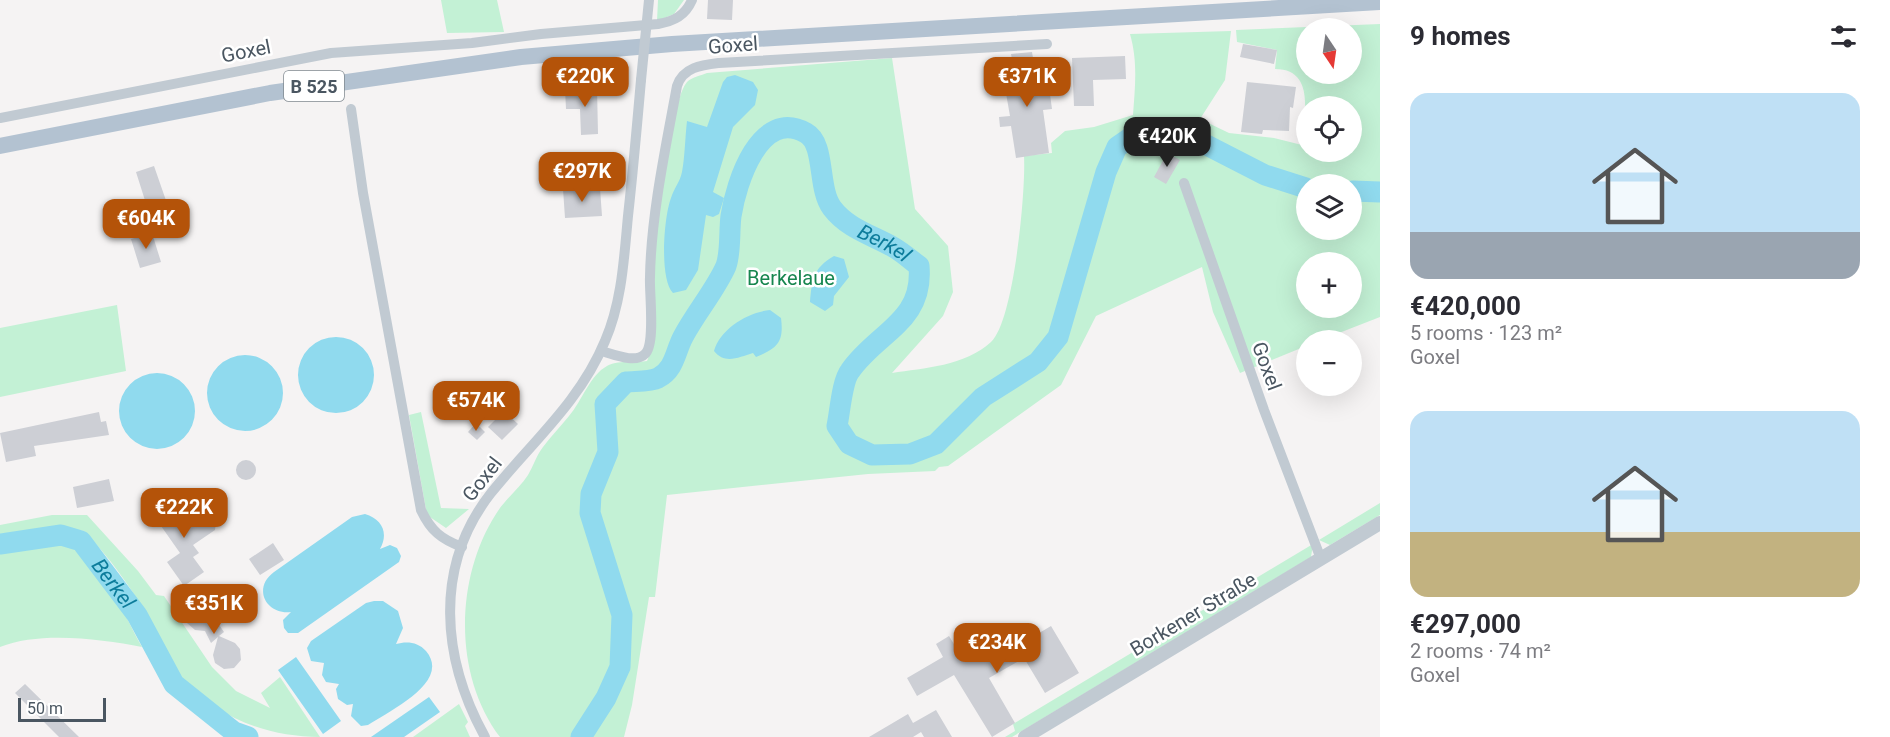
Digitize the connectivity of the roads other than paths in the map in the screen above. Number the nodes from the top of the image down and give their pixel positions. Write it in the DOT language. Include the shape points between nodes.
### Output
graph roads {
  1 [pos="649,0"];
  2 [pos="692,0"];
  3 [pos="1380,2"];
  4 [pos="1047,44"];
  5 [pos="351,109"];
  6 [pos="0,118"];
  7 [pos="0,146"];
  8 [pos="1184,183"];
  9 [pos="601,351"];
  10 [pos="1380,524"];
  11 [pos="462,547"];
  12 [pos="1321,559"];
  13 [pos="485,737"];
  14 [pos="1025,737"];
  1 -- 9 [label="street, Goxel, bridge" via="623,269 614,316"];
  2 -- 6 [label="street, Goxel" via="676,19 645,25 331,53"];
  3 -- 7 [label="main road, B 525" via="672,44 521,57 270,93"];
  4 -- 9 [label="street, Goxel" via="719,63 689,70 677,86 654,227 651,342 646,354 637,358"];
  5 -- 11 [label="street" via="421,510 429,527 440,537"];
  8 -- 12 [label="street, Goxel"];
  9 -- 11 [label="street, Goxel" via="571,401 484,503"];
  10 -- 12 [label="street, Borkener Straße"];
  11 -- 13 [label="street, Goxel" via="451,594 452,647 461,686"];
  12 -- 14 [label="street, Borkener Straße"];
}
